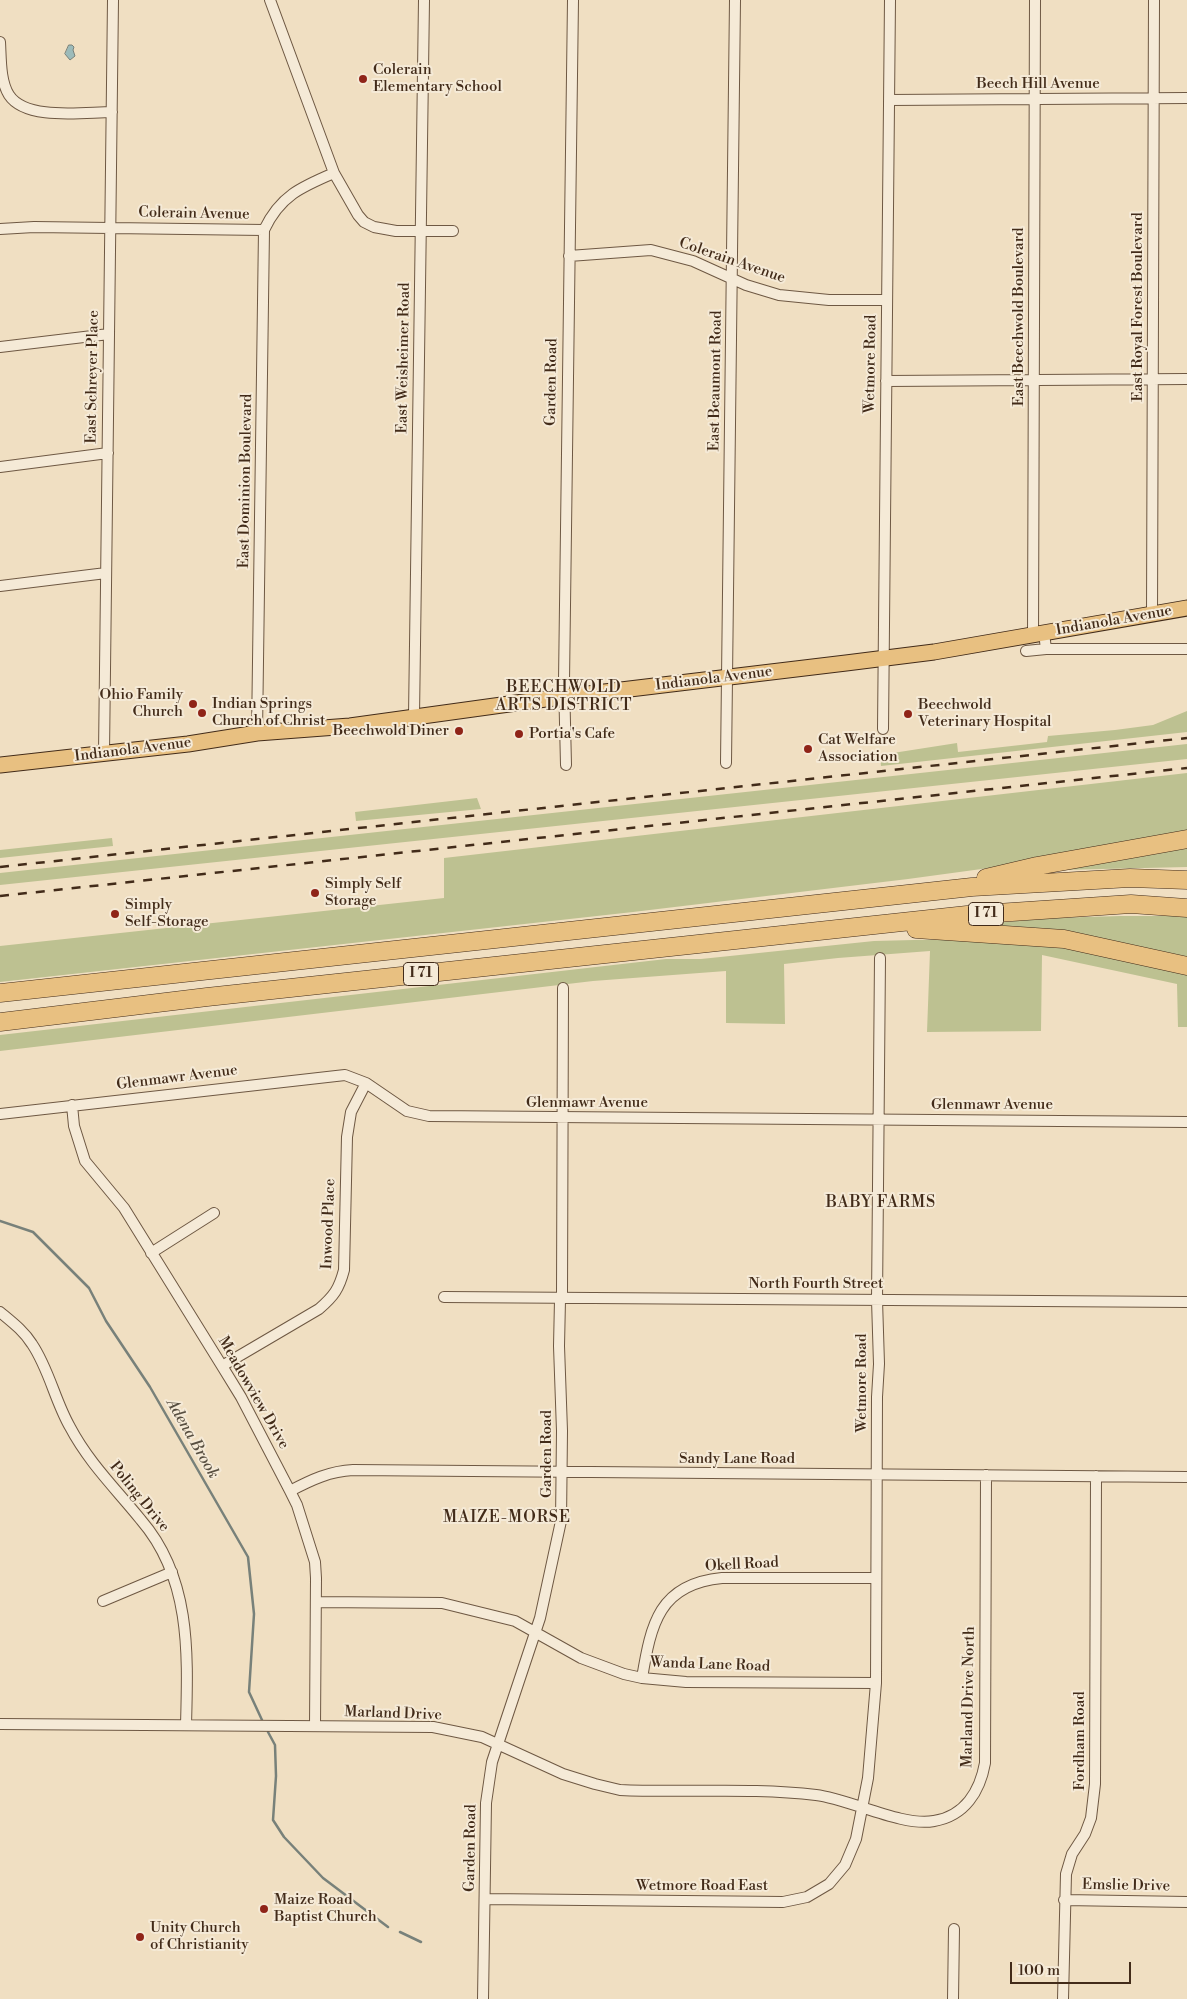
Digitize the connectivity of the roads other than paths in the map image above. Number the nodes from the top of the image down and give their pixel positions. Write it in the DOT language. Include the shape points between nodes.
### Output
graph roads {
  1 [pos="113,0"];
  2 [pos="270,0"];
  3 [pos="424,0"];
  4 [pos="573,0"];
  5 [pos="735,0"];
  6 [pos="890,0"];
  7 [pos="1035,0"];
  8 [pos="1154,0"];
  9 [pos="0,42"];
  10 [pos="1153,98"];
  11 [pos="1187,98"];
  12 [pos="1035,99"];
  13 [pos="889,100"];
  14 [pos="112,112"];
  15 [pos="334,173"];
  16 [pos="111,228"];
  17 [pos="0,229"];
  18 [pos="264,230"];
  19 [pos="421,232"];
  20 [pos="453,232"];
  21 [pos="569,256"];
  22 [pos="732,279"];
  23 [pos="887,300"];
  24 [pos="109,334"];
  25 [pos="0,347"];
  26 [pos="1152,379"];
  27 [pos="1187,379"];
  28 [pos="886,380"];
  29 [pos="1034,380"];
  30 [pos="108,453"];
  31 [pos="0,467"];
  32 [pos="106,573"];
  33 [pos="0,586"];
  34 [pos="1187,608"];
  35 [pos="1152,614"];
  36 [pos="1039,634"];
  37 [pos="1046,649"];
  38 [pos="1187,650"];
  39 [pos="1026,651"];
  40 [pos="883,658"];
  41 [pos="727,677"];
  42 [pos="564,697"];
  43 [pos="414,716"];
  44 [pos="882,729"];
  45 [pos="257,733"];
  46 [pos="104,753"];
  47 [pos="726,762"];
  48 [pos="0,765"];
  49 [pos="566,765"];
  50 [pos="1187,839"];
  51 [pos="1187,880"];
  52 [pos="930,892"];
  53 [pos="1187,908"];
  54 [pos="843,928"];
  55 [pos="880,958"];
  56 [pos="1187,966"];
  57 [pos="562,988"];
  58 [pos="0,993"];
  59 [pos="0,1022"];
  60 [pos="366,1083"];
  61 [pos="72,1105"];
  62 [pos="0,1114"];
  63 [pos="563,1117"];
  64 [pos="879,1120"];
  65 [pos="1187,1122"];
  66 [pos="214,1214"];
  67 [pos="152,1253"];
  68 [pos="444,1297"];
  69 [pos="561,1297"];
  70 [pos="877,1300"];
  71 [pos="1187,1302"];
  72 [pos="0,1312"];
  73 [pos="222,1366"];
  74 [pos="562,1472"];
  75 [pos="877,1475"];
  76 [pos="986,1475"];
  77 [pos="1096,1476"];
  78 [pos="1187,1477"];
  79 [pos="290,1490"];
  80 [pos="172,1572"];
  81 [pos="876,1578"];
  82 [pos="103,1601"];
  83 [pos="317,1602"];
  84 [pos="535,1633"];
  85 [pos="642,1678"];
  86 [pos="876,1683"];
  87 [pos="0,1724"];
  88 [pos="186,1725"];
  89 [pos="315,1726"];
  90 [pos="498,1744"];
  91 [pos="862,1807"];
  92 [pos="485,1899"];
  93 [pos="1064,1900"];
  94 [pos="1187,1902"];
  95 [pos="954,1929"];
  96 [pos="484,1999"];
  97 [pos="953,1999"];
  98 [pos="1063,1999"];
  1 -- 14 [label="street, East Schreyer Place"];
  2 -- 15 [label="street"];
  3 -- 19 [label="street, East Weisheimer Road"];
  4 -- 21 [label="street, Garden Road"];
  5 -- 22 [label="street, East Beaumont Road"];
  6 -- 13 [label="street, Wetmore Road"];
  7 -- 12 [label="street, East Beechwold Boulevard"];
  8 -- 10 [label="street, East Royal Forest Boulevard"];
  9 -- 14 [label="street" via="2,78 8,95 21,107 38,112"];
  10 -- 11 [label="street, Beech Hill Avenue"];
  10 -- 12 [label="street, Beech Hill Avenue"];
  10 -- 26 [label="street, East Royal Forest Boulevard"];
  12 -- 13 [label="street, Beech Hill Avenue"];
  12 -- 29 [label="street, East Beechwold Boulevard"];
  13 -- 23 [label="street, Wetmore Road"];
  14 -- 16 [label="street, East Schreyer Place"];
  15 -- 18 [label="street, Colerain Avenue" via="301,186 272,213"];
  15 -- 19 [label="street" via="358,215 367,224 396,231"];
  16 -- 17 [label="street, Colerain Avenue"];
  16 -- 18 [label="street, Colerain Avenue"];
  16 -- 24 [label="street, East Schreyer Place"];
  18 -- 45 [label="street, East Dominion Boulevard"];
  19 -- 20 [label="street"];
  19 -- 43 [label="street, East Weisheimer Road"];
  21 -- 22 [label="street, Colerain Avenue" via="651,250 693,261"];
  21 -- 42 [label="street, Garden Road"];
  22 -- 23 [label="street, Colerain Avenue" via="779,295 829,300"];
  22 -- 41 [label="street, East Beaumont Road"];
  23 -- 28 [label="street, Wetmore Road"];
  24 -- 25 [label="street"];
  24 -- 30 [label="street, East Schreyer Place"];
  26 -- 27 [label="street"];
  26 -- 29 [label="street"];
  26 -- 35 [label="street, East Royal Forest Boulevard"];
  28 -- 29 [label="street"];
  28 -- 40 [label="street, Wetmore Road"];
  29 -- 36 [label="street, East Beechwold Boulevard"];
  30 -- 31 [label="street"];
  30 -- 32 [label="street, East Schreyer Place"];
  32 -- 33 [label="street"];
  32 -- 46 [label="street, East Schreyer Place"];
  34 -- 35 [label="main road, Indianola Avenue"];
  35 -- 36 [label="main road, Indianola Avenue"];
  36 -- 37 [label="street, East Beechwold Boulevard"];
  36 -- 40 [label="main road, Indianola Avenue"];
  37 -- 38 [label="street"];
  37 -- 39 [label="street"];
  40 -- 41 [label="main road, Indianola Avenue"];
  40 -- 44 [label="street, Wetmore Road"];
  41 -- 42 [label="main road, Indianola Avenue"];
  41 -- 47 [label="street, East Beaumont Road"];
  42 -- 43 [label="main road, Indianola Avenue"];
  42 -- 49 [label="street, Garden Road"];
  43 -- 45 [label="main road, Indianola Avenue" via="350,726"];
  45 -- 46 [label="main road, Indianola Avenue"];
  46 -- 48 [label="main road, Indianola Avenue"];
  50 -- 52 [label="highway" via="1037,866"];
  51 -- 52 [label="highway, I 71" via="1130,878"];
  52 -- 58 [label="highway, I 71"];
  53 -- 54 [label="highway, I 71" via="1131,904 967,915"];
  54 -- 56 [label="highway" via="924,929 1064,939"];
  54 -- 59 [label="highway, I 71"];
  55 -- 64 [label="street, Wetmore Road"];
  57 -- 63 [label="street, Garden Road"];
  60 -- 61 [label="street, Glenmawr Avenue" via="345,1075 328,1076"];
  60 -- 63 [label="street, Glenmawr Avenue" via="406,1111 429,1116"];
  60 -- 73 [label="street, Inwood Place" via="352,1112 347,1137 344,1270 339,1287 319,1309"];
  61 -- 62 [label="street, Glenmawr Avenue"];
  61 -- 67 [label="street, Meadowview Drive" via="74,1126 85,1161 124,1208"];
  63 -- 64 [label="street, Glenmawr Avenue"];
  63 -- 69 [label="street, Garden Road"];
  64 -- 65 [label="street, Glenmawr Avenue"];
  64 -- 70 [label="street, Wetmore Road"];
  66 -- 67 [label="street"];
  67 -- 73 [label="street, Meadowview Drive"];
  68 -- 69 [label="street, North Fourth Street"];
  69 -- 70 [label="street, North Fourth Street"];
  69 -- 74 [label="street, Garden Road"];
  70 -- 71 [label="street, North Fourth Street"];
  70 -- 75 [label="street, Wetmore Road"];
  72 -- 80 [label="street, Poling Drive" via="33,1344 70,1427 92,1462 161,1547"];
  73 -- 79 [label="street, Meadowview Drive"];
  74 -- 75 [label="street, Sandy Lane Road"];
  74 -- 79 [label="street, Sandy Lane Road" via="340,1470"];
  74 -- 84 [label="street, Garden Road" via="561,1522"];
  75 -- 76 [label="street, Sandy Lane Road"];
  75 -- 81 [label="street, Wetmore Road"];
  76 -- 77 [label="street, Sandy Lane Road"];
  76 -- 91 [label="street, Marland Drive North" via="985,1763 982,1779 965,1807 934,1821 913,1821"];
  77 -- 78 [label="street, Sandy Lane Road"];
  77 -- 93 [label="street, Fordham Road" via="1094,1802 1085,1834 1068,1864"];
  79 -- 83 [label="street, Meadowview Drive" via="315,1562"];
  80 -- 82 [label="street"];
  80 -- 88 [label="street, Poling Drive" via="186,1634"];
  81 -- 85 [label="street, Okell Road" via="722,1578 690,1585 671,1598 655,1621"];
  81 -- 86 [label="street, Wetmore Road"];
  83 -- 84 [label="street, Wanda Lane Road" via="442,1604 515,1622"];
  83 -- 89 [label="street, Meadowview Drive"];
  84 -- 85 [label="street, Wanda Lane Road" via="582,1658"];
  84 -- 90 [label="street, Garden Road"];
  85 -- 86 [label="street, Wanda Lane Road" via="686,1682"];
  86 -- 91 [label="street, Wetmore Road" via="868,1778"];
  87 -- 88 [label="street, Marland Drive"];
  88 -- 89 [label="street, Marland Drive"];
  89 -- 90 [label="street, Marland Drive" via="433,1727 482,1737"];
  90 -- 91 [label="street, Marland Drive" via="563,1774 620,1790 787,1792 819,1795"];
  90 -- 92 [label="street, Garden Road" via="486,1803"];
  91 -- 92 [label="street, Wetmore Road East" via="856,1839 845,1865 829,1884 807,1897 774,1902"];
  92 -- 96 [label="street, Garden Road"];
  93 -- 94 [label="street, Emslie Drive"];
  93 -- 98 [label="street, Fordham Road"];
  95 -- 97 [label="street"];
}
